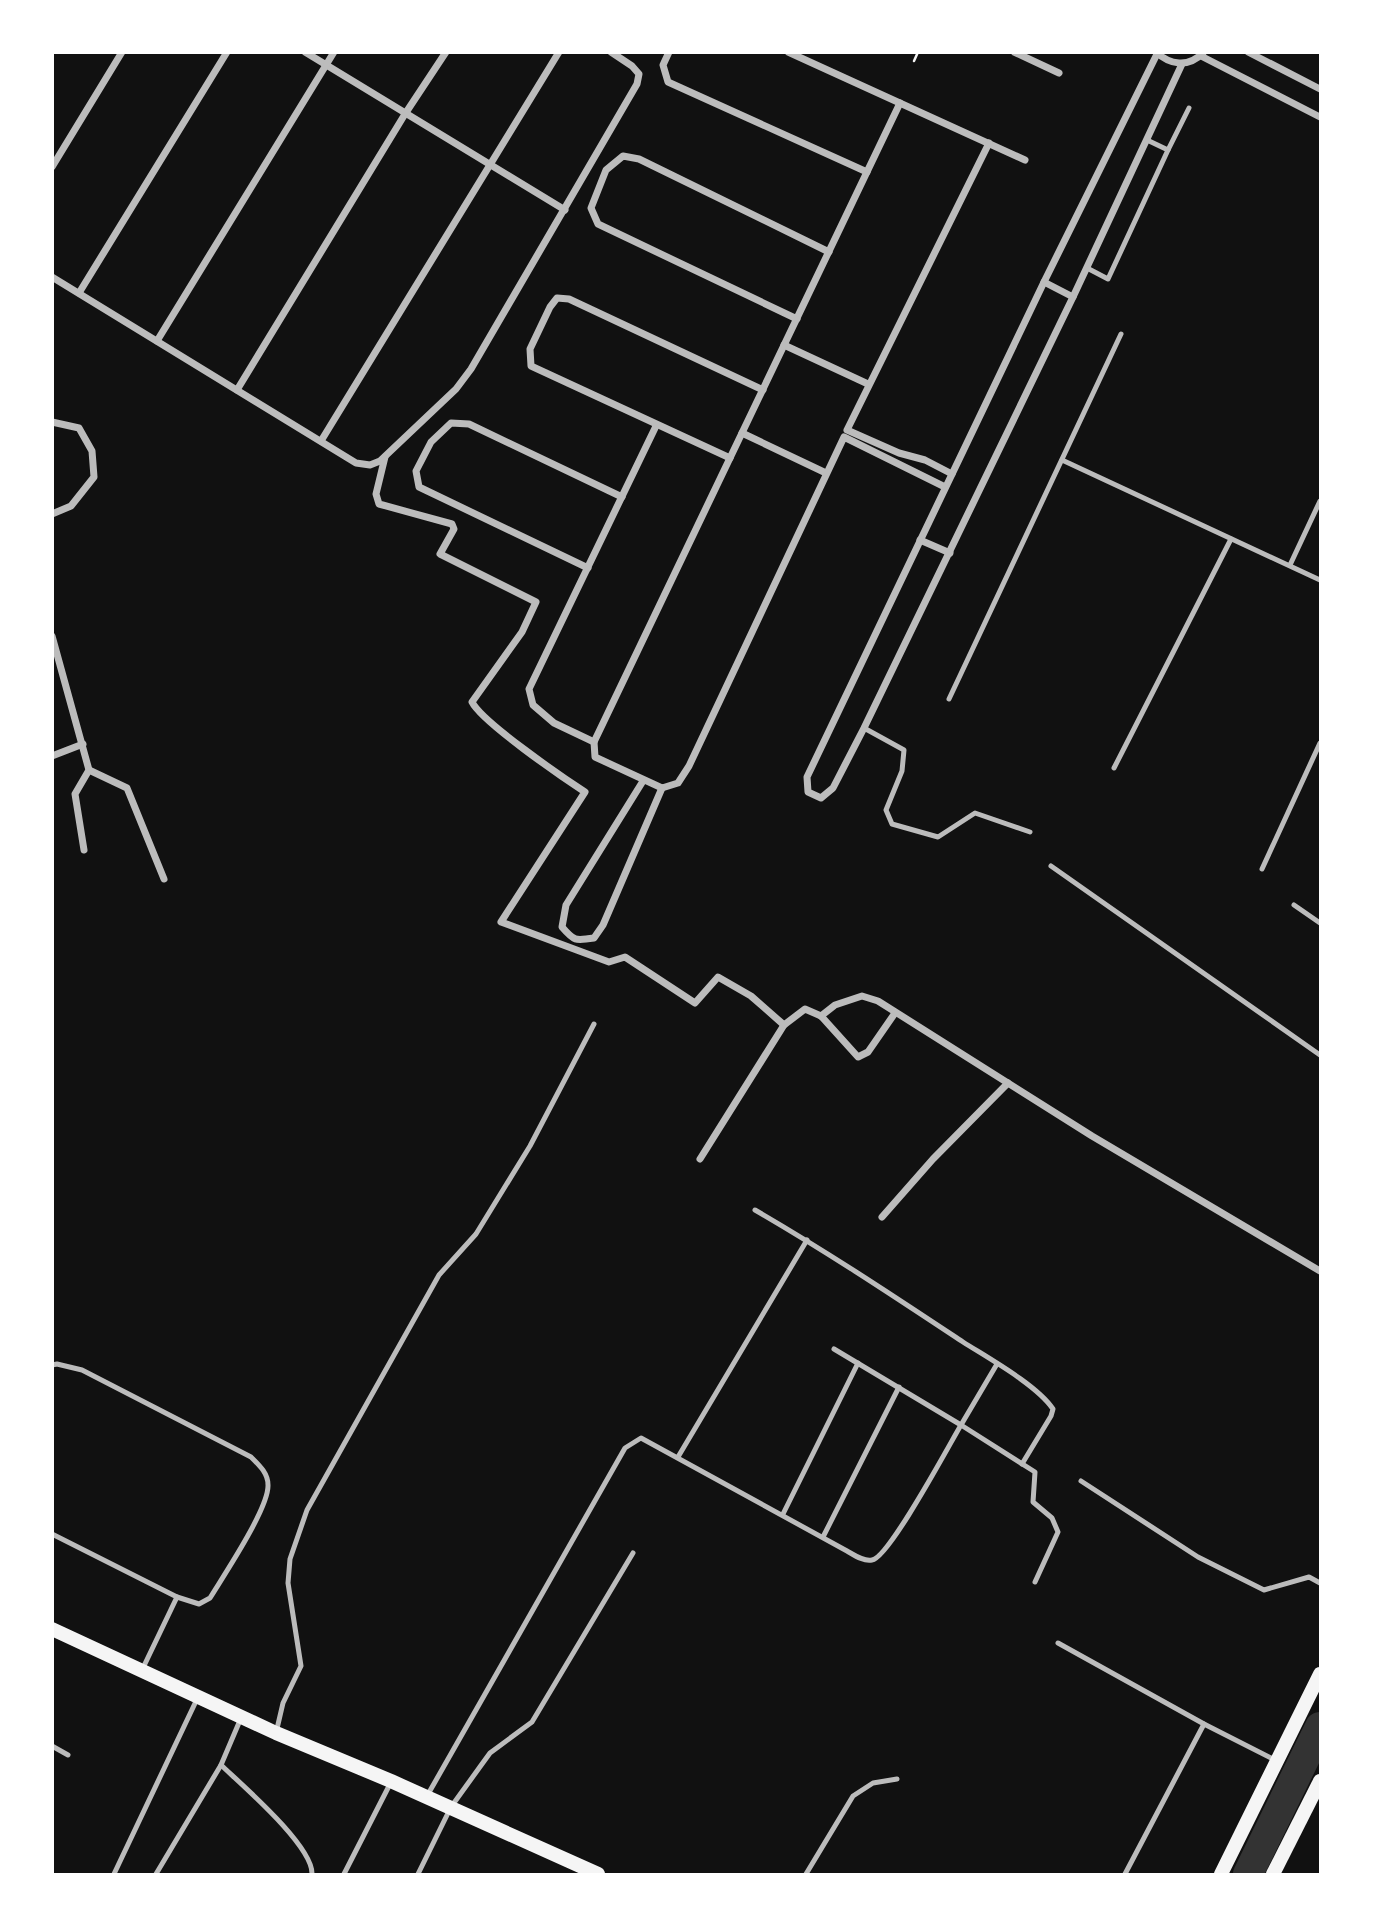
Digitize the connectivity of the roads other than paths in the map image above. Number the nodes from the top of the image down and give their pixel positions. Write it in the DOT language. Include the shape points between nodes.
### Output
graph roads {
  1 [pos="122,52"];
  2 [pos="227,52"];
  3 [pos="305,52"];
  4 [pos="334,52"];
  5 [pos="446,52"];
  6 [pos="559,52"];
  7 [pos="611,52"];
  8 [pos="669,52"];
  9 [pos="788,52"];
  10 [pos="1014,52"];
  11 [pos="1248,52"];
  12 [pos="1156,53"];
  13 [pos="1202,54"];
  14 [pos="1028,56"];
  15 [pos="1182,64"];
  16 [pos="326,65"];
  17 [pos="1059,74"];
  18 [pos="1321,89"];
  19 [pos="900,103"];
  20 [pos="1189,108"];
  21 [pos="405,114"];
  22 [pos="1321,117"];
  23 [pos="1147,140"];
  24 [pos="989,143"];
  25 [pos="1168,150"];
  26 [pos="1025,159"];
  27 [pos="490,165"];
  28 [pos="52,166"];
  29 [pos="867,172"];
  30 [pos="565,210"];
  31 [pos="829,252"];
  32 [pos="1087,268"];
  33 [pos="52,277"];
  34 [pos="1044,282"];
  35 [pos="79,293"];
  36 [pos="1073,297"];
  37 [pos="797,319"];
  38 [pos="1121,334"];
  39 [pos="158,341"];
  40 [pos="784,345"];
  41 [pos="868,384"];
  42 [pos="237,390"];
  43 [pos="763,390"];
  44 [pos="52,422"];
  45 [pos="656,426"];
  46 [pos="742,433"];
  47 [pos="321,441"];
  48 [pos="878,449"];
  49 [pos="385,457"];
  50 [pos="730,458"];
  51 [pos="1062,460"];
  52 [pos="826,473"];
  53 [pos="952,474"];
  54 [pos="945,487"];
  55 [pos="622,497"];
  56 [pos="1321,501"];
  57 [pos="52,514"];
  58 [pos="1231,539"];
  59 [pos="920,540"];
  60 [pos="950,553"];
  61 [pos="1290,565"];
  62 [pos="588,568"];
  63 [pos="1321,580"];
  64 [pos="52,636"];
  65 [pos="949,699"];
  66 [pos="864,728"];
  67 [pos="594,742"];
  68 [pos="1321,743"];
  69 [pos="83,744"];
  70 [pos="52,756"];
  71 [pos="1114,768"];
  72 [pos="89,770"];
  73 [pos="643,780"];
  74 [pos="662,788"];
  75 [pos="1030,832"];
  76 [pos="83,850"];
  77 [pos="1051,866"];
  78 [pos="1262,869"];
  79 [pos="164,879"];
  80 [pos="1294,905"];
  81 [pos="1321,923"];
  82 [pos="895,1013"];
  83 [pos="821,1016"];
  84 [pos="594,1024"];
  85 [pos="784,1026"];
  86 [pos="1321,1055"];
  87 [pos="1008,1083"];
  88 [pos="700,1159"];
  89 [pos="755,1210"];
  90 [pos="882,1217"];
  91 [pos="807,1240"];
  92 [pos="1321,1271"];
  93 [pos="834,1349"];
  94 [pos="858,1363"];
  95 [pos="997,1364"];
  96 [pos="52,1365"];
  97 [pos="899,1387"];
  98 [pos="961,1425"];
  99 [pos="678,1457"];
  100 [pos="1022,1464"];
  101 [pos="1081,1481"];
  102 [pos="783,1514"];
  103 [pos="52,1534"];
  104 [pos="823,1537"];
  105 [pos="633,1553"];
  106 [pos="1035,1582"];
  107 [pos="1321,1583"];
  108 [pos="177,1597"];
  109 [pos="52,1629"];
  110 [pos="1058,1643"];
  111 [pos="142,1670"];
  112 [pos="1321,1674"];
  113 [pos="199,1695"];
  114 [pos="242,1716"];
  115 [pos="1204,1724"];
  116 [pos="276,1733"];
  117 [pos="52,1746"];
  118 [pos="68,1755"];
  119 [pos="1279,1762"];
  120 [pos="221,1765"];
  121 [pos="897,1779"];
  122 [pos="391,1781"];
  123 [pos="1321,1781"];
  124 [pos="427,1797"];
  125 [pos="452,1807"];
  126 [pos="114,1874"];
  127 [pos="156,1874"];
  128 [pos="312,1874"];
  129 [pos="344,1874"];
  130 [pos="418,1874"];
  131 [pos="598,1874"];
  132 [pos="806,1874"];
  133 [pos="1125,1874"];
  134 [pos="1221,1874"];
  135 [pos="1273,1874"];
  1 -- 28 [label="street"];
  2 -- 35 [label="street"];
  3 -- 16 [label="street"];
  4 -- 16 [label="street"];
  5 -- 21 [label="street"];
  6 -- 27 [label="street"];
  7 -- 30 [label="street" via="639,74 637,84"];
  8 -- 29 [label="street" via="663,65 668,82"];
  9 -- 19 [label="street"];
  10 -- 14 [label="street"];
  11 -- 18 [label="street"];
  12 -- 15 [label="street" via="1168,62"];
  12 -- 34 [label="street"];
  13 -- 15 [label="street"];
  13 -- 22 [label="street"];
  14 -- 17 [label="street"];
  15 -- 23 [label="street"];
  16 -- 21 [label="street"];
  16 -- 39 [label="street"];
  19 -- 24 [label="street"];
  19 -- 29 [label="street"];
  20 -- 25 [label="lane"];
  21 -- 27 [label="street"];
  21 -- 42 [label="street"];
  23 -- 25 [label="lane"];
  23 -- 32 [label="street"];
  24 -- 26 [label="street"];
  24 -- 41 [label="street"];
  25 -- 32 [label="lane" via="1108,279"];
  27 -- 30 [label="street"];
  27 -- 47 [label="street"];
  29 -- 31 [label="street"];
  30 -- 49 [label="street" via="471,369"];
  31 -- 37 [label="street"];
  31 -- 37 [label="street" via="639,159 623,156 606,170 591,208 598,224"];
  32 -- 36 [label="street"];
  33 -- 35 [label="street"];
  34 -- 36 [label="street"];
  34 -- 53 [label="street"];
  35 -- 39 [label="street"];
  36 -- 60 [label="street"];
  37 -- 40 [label="street"];
  38 -- 51 [label="lane"];
  39 -- 42 [label="street"];
  40 -- 41 [label="street"];
  40 -- 43 [label="street"];
  41 -- 48 [label="street" via="847,430"];
  42 -- 47 [label="street"];
  43 -- 45 [label="street" via="569,299 557,298 530,349 531,366"];
  43 -- 46 [label="street"];
  44 -- 57 [label="street" via="79,428 92,451 93,477 71,506"];
  45 -- 50 [label="street"];
  45 -- 55 [label="street"];
  46 -- 50 [label="street"];
  46 -- 52 [label="street"];
  47 -- 49 [label="street" via="356,463 370,465"];
  48 -- 52 [label="street" via="844,438"];
  48 -- 53 [label="street" via="925,460"];
  48 -- 54 [label="street"];
  49 -- 85 [label="street" via="376,494 379,504 452,524 454,529 440,554 536,602 522,632 472,702 504,733 585,792 501,922 609,962 625,957 695,1003 718,978 751,996"];
  50 -- 67 [label="street"];
  51 -- 58 [label="lane"];
  51 -- 65 [label="lane"];
  52 -- 74 [label="street" via="689,766 678,783"];
  53 -- 54 [label="street"];
  54 -- 59 [label="street"];
  55 -- 62 [label="street"];
  55 -- 62 [label="street" via="469,424 451,423 431,442 416,471 419,487"];
  56 -- 61 [label="lane"];
  58 -- 61 [label="lane"];
  58 -- 71 [label="lane"];
  59 -- 60 [label="street"];
  59 -- 66 [label="street" via="807,777 808,792 821,798 833,788"];
  60 -- 66 [label="street"];
  61 -- 63 [label="lane"];
  62 -- 67 [label="street" via="529,689 533,705 554,723"];
  64 -- 69 [label="street"];
  66 -- 75 [label="lane" via="904,750 902,771 886,810 892,824 938,837 975,813"];
  67 -- 73 [label="street" via="595,757"];
  68 -- 78 [label="lane"];
  69 -- 70 [label="street"];
  69 -- 72 [label="street"];
  72 -- 76 [label="street" via="75,794"];
  72 -- 79 [label="street" via="127,788"];
  73 -- 74 [label="street"];
  73 -- 74 [label="street" via="566,905 562,927 577,941 594,938 603,925"];
  77 -- 86 [label="lane"];
  80 -- 81 [label="lane"];
  82 -- 83 [label="street" via="862,996 835,1005"];
  82 -- 83 [label="street" via="868,1052 858,1057"];
  82 -- 87 [label="street"];
  83 -- 85 [label="street" via="805,1009"];
  84 -- 116 [label="lane" via="530,1146 476,1234 439,1275 307,1510 290,1559 288,1583 301,1666 283,1703"];
  85 -- 88 [label="street"];
  87 -- 90 [label="street"];
  87 -- 92 [label="street"];
  89 -- 91 [label="lane"];
  91 -- 95 [label="lane"];
  91 -- 99 [label="lane"];
  93 -- 94 [label="lane"];
  94 -- 97 [label="lane"];
  94 -- 102 [label="lane"];
  95 -- 98 [label="lane"];
  95 -- 100 [label="lane" via="1053,1409"];
  96 -- 108 [label="lane" via="82,1370 251,1457 265,1472 269,1483 266,1502 210,1598 200,1604"];
  97 -- 98 [label="lane"];
  97 -- 104 [label="lane"];
  98 -- 100 [label="lane"];
  98 -- 104 [label="lane" via="881,1557 864,1559"];
  99 -- 102 [label="lane"];
  99 -- 124 [label="lane" via="641,1438 625,1448"];
  100 -- 106 [label="lane" via="1035,1472 1033,1502 1052,1518 1058,1532"];
  101 -- 107 [label="lane" via="1198,1557 1264,1590 1309,1577"];
  102 -- 104 [label="lane"];
  103 -- 108 [label="lane"];
  105 -- 125 [label="lane" via="532,1723 490,1753"];
  108 -- 111 [label="lane"];
  109 -- 111 [label="main road"];
  110 -- 115 [label="lane"];
  111 -- 113 [label="main road"];
  112 -- 119 [label="main road"];
  113 -- 114 [label="main road"];
  113 -- 126 [label="lane"];
  114 -- 116 [label="main road"];
  114 -- 120 [label="lane"];
  115 -- 119 [label="lane"];
  115 -- 133 [label="lane"];
  116 -- 122 [label="main road"];
  117 -- 118 [label="lane"];
  119 -- 134 [label="main road"];
  120 -- 127 [label="lane"];
  120 -- 128 [label="lane" via="295,1839"];
  121 -- 132 [label="lane" via="873,1783 853,1796"];
  122 -- 124 [label="main road"];
  122 -- 129 [label="lane"];
  123 -- 135 [label="main road"];
  124 -- 125 [label="main road"];
  125 -- 130 [label="lane"];
  125 -- 131 [label="main road"];
}
